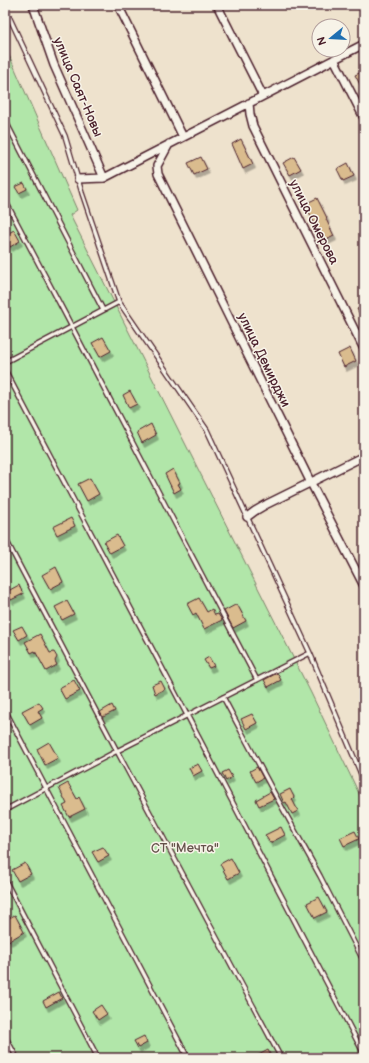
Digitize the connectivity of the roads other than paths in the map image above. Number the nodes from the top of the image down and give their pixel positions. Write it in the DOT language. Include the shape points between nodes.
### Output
graph roads {
  1 [pos="33,5"];
  2 [pos="118,5"];
  3 [pos="217,5"];
  4 [pos="5,8"];
  5 [pos="364,44"];
  6 [pos="334,59"];
  7 [pos="263,96"];
  8 [pos="249,103"];
  9 [pos="364,118"];
  10 [pos="5,120"];
  11 [pos="184,137"];
  12 [pos="169,144"];
  13 [pos="104,178"];
  14 [pos="78,179"];
  15 [pos="5,200"];
  16 [pos="119,302"];
  17 [pos="103,310"];
  18 [pos="72,326"];
  19 [pos="364,349"];
  20 [pos="5,362"];
  21 [pos="5,370"];
  22 [pos="364,456"];
  23 [pos="311,483"];
  24 [pos="247,517"];
  25 [pos="5,538"];
  26 [pos="364,586"];
  27 [pos="310,653"];
  28 [pos="257,680"];
  29 [pos="223,697"];
  30 [pos="5,710"];
  31 [pos="187,715"];
  32 [pos="117,751"];
  33 [pos="364,781"];
  34 [pos="46,788"];
  35 [pos="5,810"];
  36 [pos="5,880"];
  37 [pos="364,962"];
  38 [pos="5,1036"];
  39 [pos="364,1054"];
  40 [pos="17,1058"];
  41 [pos="98,1058"];
  42 [pos="188,1058"];
  43 [pos="281,1058"];
  1 -- 13 [label="street, улица Саят-Новы" via="54,65"];
  2 -- 11 [label="street"];
  3 -- 7 [label="street"];
  4 -- 14 [label="lane" via="65,136"];
  5 -- 6 [label="street"];
  6 -- 7 [label="street"];
  6 -- 9 [label="street"];
  7 -- 8 [label="street"];
  8 -- 11 [label="street"];
  8 -- 19 [label="street, улица Омерова" via="253,126"];
  10 -- 17 [label="lane"];
  11 -- 12 [label="street"];
  12 -- 13 [label="street"];
  12 -- 23 [label="street, улица Демирджи" via="157,166 158,174"];
  13 -- 14 [label="street"];
  14 -- 16 [label="lane"];
  15 -- 18 [label="lane"];
  16 -- 17 [label="lane"];
  16 -- 24 [label="lane" via="207,430"];
  17 -- 18 [label="lane"];
  18 -- 20 [label="lane"];
  18 -- 28 [label="lane"];
  21 -- 31 [label="lane"];
  22 -- 23 [label="street"];
  23 -- 24 [label="street" via="267,504"];
  23 -- 26 [label="street, улица Демирджи"];
  24 -- 27 [label="lane"];
  25 -- 32 [label="lane"];
  27 -- 28 [label="lane"];
  27 -- 33 [label="lane"];
  28 -- 29 [label="lane"];
  29 -- 31 [label="lane"];
  29 -- 37 [label="lane"];
  30 -- 34 [label="lane"];
  31 -- 32 [label="lane"];
  31 -- 39 [label="lane"];
  32 -- 34 [label="lane"];
  32 -- 43 [label="lane"];
  34 -- 35 [label="lane"];
  34 -- 42 [label="lane"];
  36 -- 41 [label="lane"];
  38 -- 40 [label="lane"];
}
